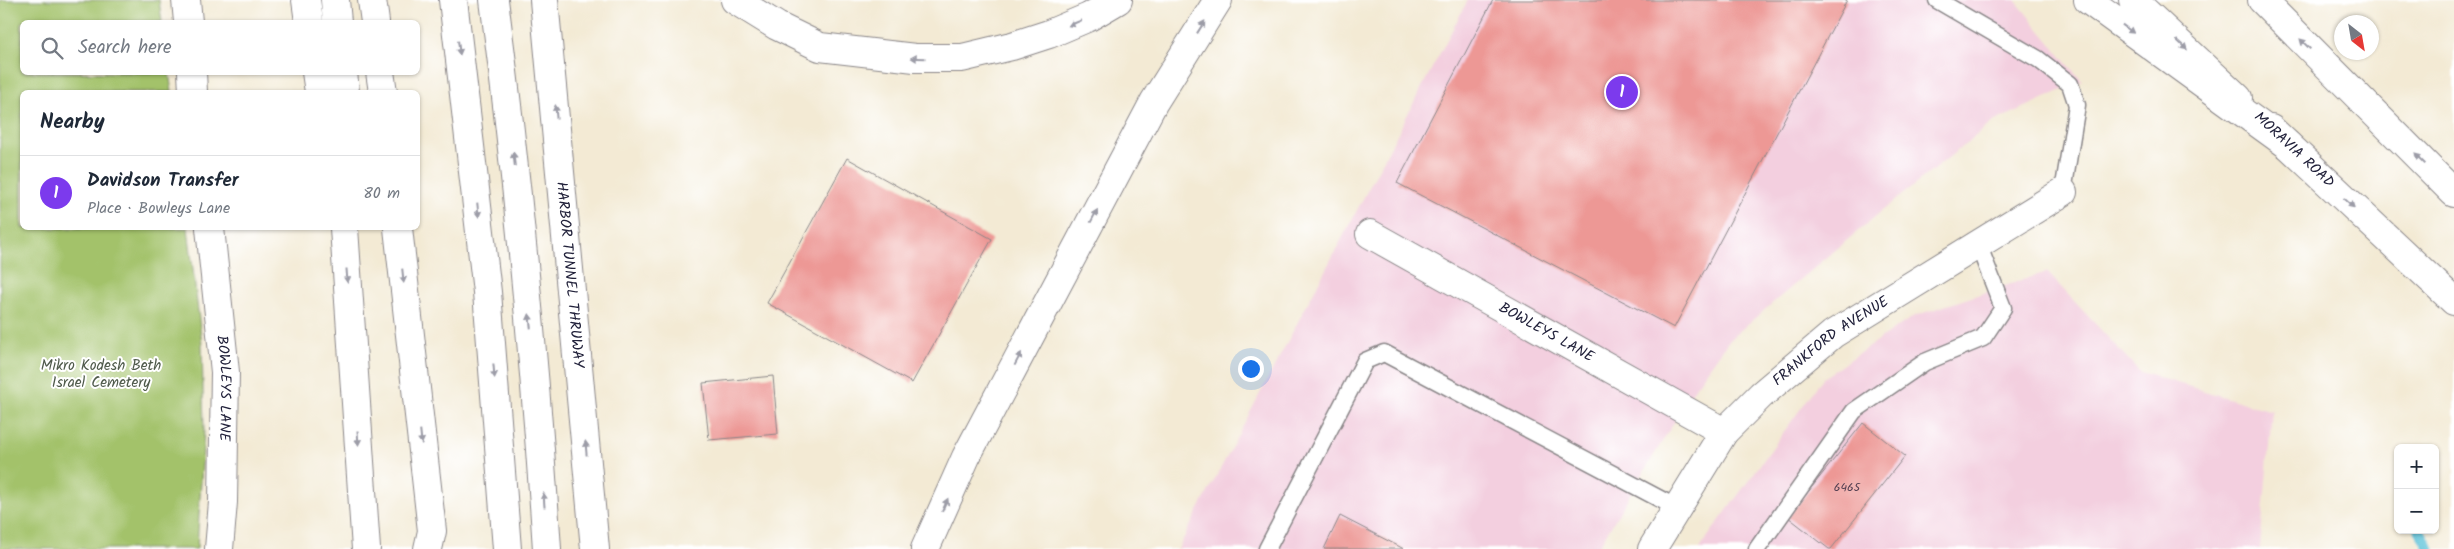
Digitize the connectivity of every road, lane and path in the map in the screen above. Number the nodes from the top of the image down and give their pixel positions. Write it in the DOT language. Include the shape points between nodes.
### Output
graph roads {
  1 [pos="186,0"];
  2 [pos="306,0"];
  3 [pos="335,0"];
  4 [pos="372,0"];
  5 [pos="453,0"];
  6 [pos="494,0"];
  7 [pos="544,0"];
  8 [pos="735,0"];
  9 [pos="1118,0"];
  10 [pos="1218,0"];
  11 [pos="1937,0"];
  12 [pos="2088,0"];
  13 [pos="2133,0"];
  14 [pos="2262,0"];
  15 [pos="188,20"];
  16 [pos="309,20"];
  17 [pos="337,20"];
  18 [pos="375,20"];
  19 [pos="192,75"];
  20 [pos="316,75"];
  21 [pos="343,75"];
  22 [pos="380,75"];
  23 [pos="193,90"];
  24 [pos="319,90"];
  25 [pos="345,90"];
  26 [pos="383,90"];
  27 [pos="2288,145"];
  28 [pos="2063,192"];
  29 [pos="2454,194"];
  30 [pos="210,230"];
  31 [pos="344,230"];
  32 [pos="398,230"];
  33 [pos="1370,234"];
  34 [pos="1978,244"];
  35 [pos="2454,301"];
  36 [pos="1724,432"];
  37 [pos="1678,508"];
  38 [pos="434,543"];
  39 [pos="219,549"];
  40 [pos="366,549"];
  41 [pos="507,549"];
  42 [pos="547,549"];
  43 [pos="595,549"];
  44 [pos="925,549"];
  45 [pos="1266,549"];
  46 [pos="1652,549"];
  47 [pos="1757,549"];
  1 -- 15 [label="main road"];
  2 -- 16 [label="main road"];
  3 -- 17 [label="main road"];
  4 -- 18 [label="main road"];
  5 -- 41 [label="main road, one-way" via="487,292"];
  42 -- 6 [label="main road, one-way" via="537,392"];
  43 -- 7 [label="main road, HARBOR TUNNEL THRUWAY, one-way"];
  9 -- 8 [label="main road, one-way" via="1081,20 1012,46 962,58 915,58 820,46 777,26"];
  44 -- 10 [label="main road, one-way" via="966,457 1154,102"];
  11 -- 28 [label="lane" via="2038,60 2070,84 2077,105"];
  12 -- 27 [label="main road, one-way"];
  13 -- 27 [label="main road, MORAVIA ROAD, one-way"];
  29 -- 14 [label="main road, one-way"];
  19 -- 23 [label="main road"];
  20 -- 24 [label="main road"];
  21 -- 25 [label="main road"];
  22 -- 26 [label="main road"];
  27 -- 35 [label="main road, MORAVIA ROAD, one-way"];
  28 -- 34 [label="main road, FRANKFORD AVENUE"];
  30 -- 39 [label="main road, BOWLEYS LANE" via="225,372"];
  31 -- 40 [label="main road, one-way"];
  32 -- 38 [label="main road, one-way"];
  33 -- 36 [label="main road, BOWLEYS LANE"];
  34 -- 36 [label="main road, FRANKFORD AVENUE" via="1833,334 1761,395"];
  34 -- 47 [label="lane" via="2003,308 1983,338 1924,362 1854,411"];
  36 -- 37 [label="main road, FRANKFORD AVENUE"];
  37 -- 45 [label="lane" via="1384,353 1365,360"];
  37 -- 46 [label="main road, FRANKFORD AVENUE"];
}
